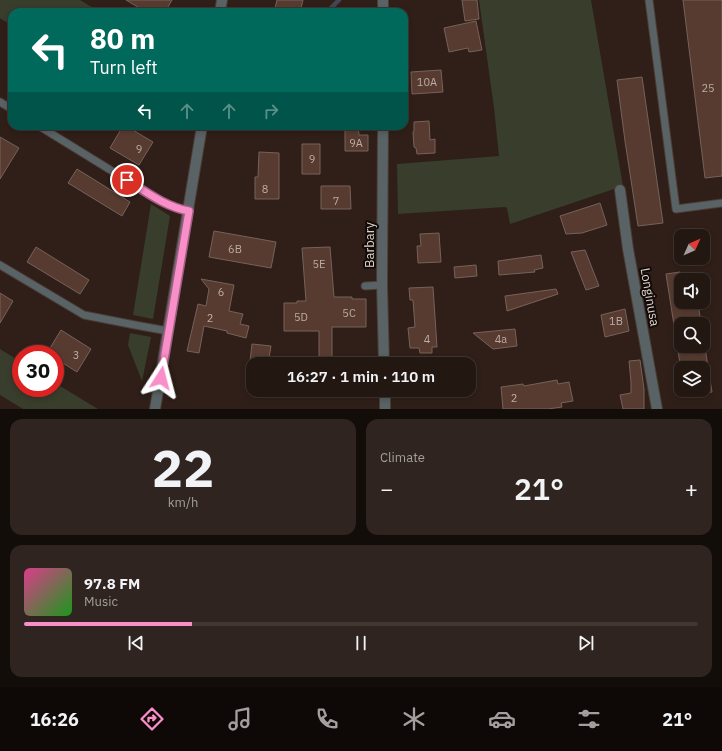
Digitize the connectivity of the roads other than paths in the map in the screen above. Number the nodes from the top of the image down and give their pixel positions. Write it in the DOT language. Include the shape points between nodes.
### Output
graph roads {
  1 [pos="648,0"];
  2 [pos="45,130"];
  3 [pos="201,130"];
  4 [pos="383,130"];
  5 [pos="620,190"];
  6 [pos="722,203"];
  7 [pos="189,211"];
  8 [pos="0,264"];
  9 [pos="382,285"];
  10 [pos="365,286"];
  11 [pos="168,331"];
  12 [pos="384,357"];
  13 [pos="385,397"];
  14 [pos="155,409"];
  15 [pos="385,409"];
  16 [pos="657,409"];
  1 -- 6 [label="lane" via="676,209"];
  2 -- 7 [label="lane" via="164,203"];
  3 -- 7 [label="street"];
  4 -- 9 [label="street, Barbary"];
  5 -- 16 [label="street, Longinusa"];
  7 -- 11 [label="street"];
  8 -- 11 [label="lane" via="84,315"];
  9 -- 10 [label="lane"];
  9 -- 12 [label="street, Barbary"];
  11 -- 14 [label="street"];
  13 -- 15 [label="street"];
}
